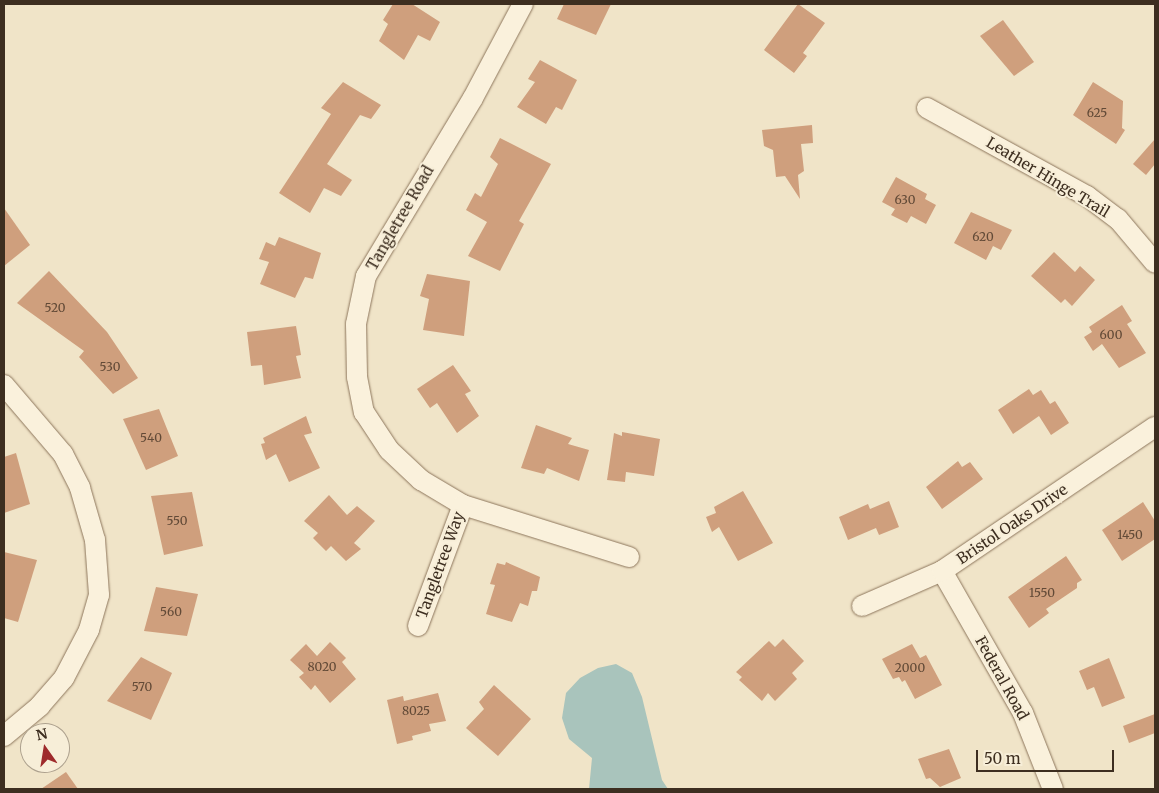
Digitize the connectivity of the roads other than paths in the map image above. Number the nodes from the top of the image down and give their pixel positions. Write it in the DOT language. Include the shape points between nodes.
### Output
graph roads {
  1 [pos="523,4"];
  2 [pos="927,108"];
  3 [pos="1155,263"];
  4 [pos="4,385"];
  5 [pos="1155,427"];
  6 [pos="463,504"];
  7 [pos="629,557"];
  8 [pos="942,571"];
  9 [pos="862,606"];
  10 [pos="418,626"];
  11 [pos="4,736"];
  12 [pos="1053,789"];
  1 -- 6 [label="street, Tangletree Road" via="482,82 366,276 356,324 357,377 364,412 389,450 421,480"];
  2 -- 3 [label="street, Leather Hinge Trail" via="1086,196 1118,220"];
  4 -- 11 [label="street" via="63,454 80,488 95,540 99,595 89,630 64,678 40,706"];
  5 -- 8 [label="street, Bristol Oaks Drive"];
  6 -- 7 [label="street, Tangletree Road"];
  6 -- 10 [label="street, Tangletree Way"];
  8 -- 9 [label="street, Bristol Oaks Drive"];
  8 -- 12 [label="street, Federal Road" via="1023,713"];
}
